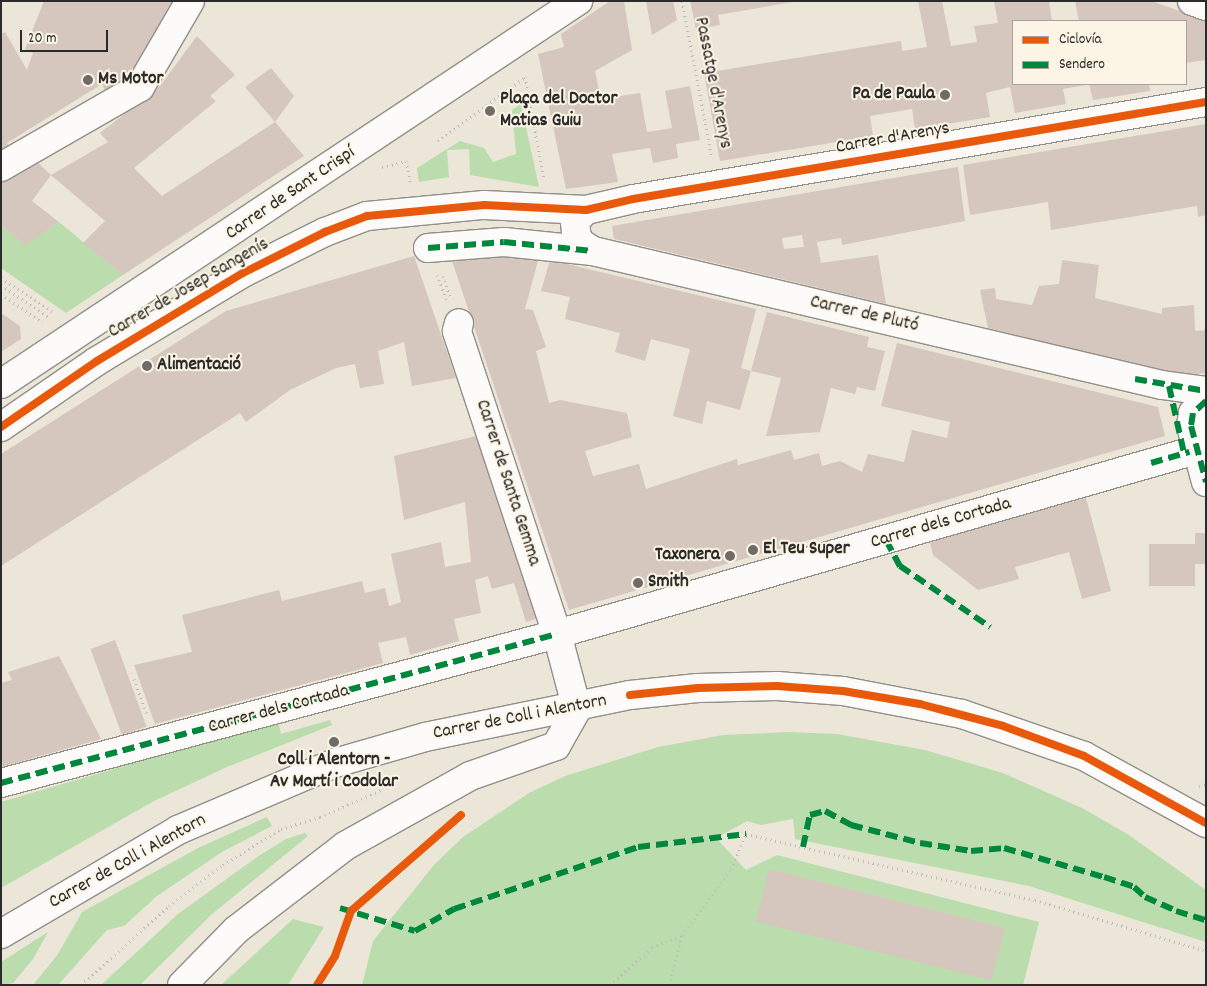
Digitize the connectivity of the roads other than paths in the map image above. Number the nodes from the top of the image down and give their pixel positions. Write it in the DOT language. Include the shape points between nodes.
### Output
graph roads {
  1 [pos="190,1"];
  2 [pos="578,1"];
  3 [pos="1192,1"];
  4 [pos="1206,6"];
  5 [pos="1206,102"];
  6 [pos="1,167"];
  7 [pos="586,210"];
  8 [pos="431,248"];
  9 [pos="593,251"];
  10 [pos="458,327"];
  11 [pos="1,384"];
  12 [pos="1169,386"];
  13 [pos="1206,391"];
  14 [pos="1206,400"];
  15 [pos="1,427"];
  16 [pos="1190,452"];
  17 [pos="1206,482"];
  18 [pos="557,634"];
  19 [pos="577,708"];
  20 [pos="1,784"];
  21 [pos="1206,823"];
  22 [pos="1,934"];
  23 [pos="182,985"];
  1 -- 6 [label="street" via="140,87"];
  2 -- 11 [label="street, Carrer de Sant Crispí"];
  3 -- 4 [label="street"];
  5 -- 7 [label="street, Carrer d'Arenys" via="633,199"];
  7 -- 9 [label="street" via="575,221 576,232 579,242"];
  7 -- 15 [label="street, Carrer de Josep Sangenís" via="484,205 367,216 325,232 243,273 96,361"];
  8 -- 9 [label="street, Carrer de Plutó" via="504,242"];
  9 -- 12 [label="street, Carrer de Plutó"];
  10 -- 18 [label="street, Carrer de Santa Gemma"];
  12 -- 13 [label="street, Carrer de Plutó"];
  12 -- 16 [label="street"];
  14 -- 16 [label="street" via="1193,413"];
  16 -- 17 [label="street"];
  16 -- 18 [label="street, Carrer dels Cortada"];
  18 -- 19 [label="street"];
  18 -- 20 [label="street, Carrer dels Cortada"];
  19 -- 21 [label="street, Carrer de Coll i Alentorn" via="652,692 744,686 835,690 920,704 1003,726 1084,756"];
  19 -- 22 [label="street, Carrer de Coll i Alentorn" via="426,737 335,763 178,830"];
  19 -- 23 [label="street" via="556,746 470,776 345,846 236,930"];
}
